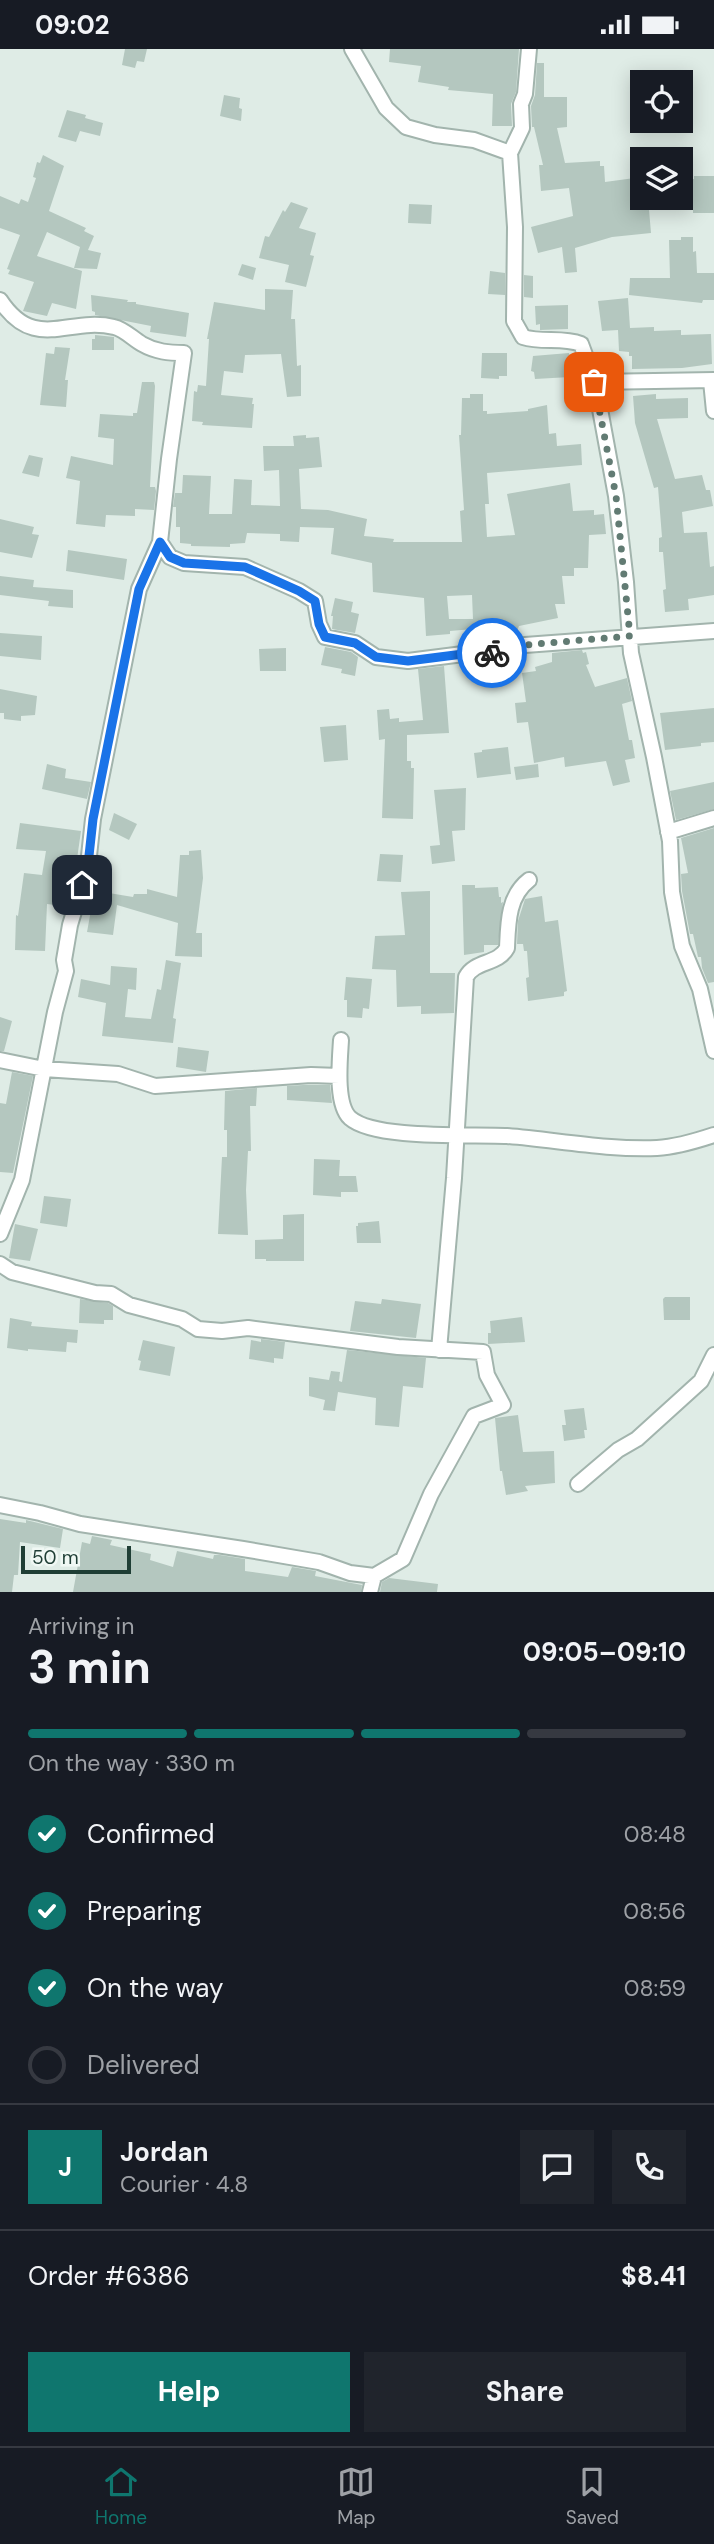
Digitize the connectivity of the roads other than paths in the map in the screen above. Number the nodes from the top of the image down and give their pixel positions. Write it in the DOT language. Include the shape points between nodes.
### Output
graph roads {
  1 [pos="352,49"];
  2 [pos="529,49"];
  3 [pos="510,153"];
  4 [pos="0,300"];
  5 [pos="713,381"];
  6 [pos="594,382"];
  7 [pos="714,411"];
  8 [pos="160,542"];
  9 [pos="714,631"];
  10 [pos="630,636"];
  11 [pos="714,818"];
  12 [pos="668,832"];
  13 [pos="529,880"];
  14 [pos="341,1040"];
  15 [pos="714,1051"];
  16 [pos="0,1061"];
  17 [pos="44,1069"];
  18 [pos="339,1076"];
  19 [pos="456,1136"];
  20 [pos="714,1136"];
  21 [pos="0,1234"];
  22 [pos="0,1264"];
  23 [pos="439,1350"];
  24 [pos="714,1355"];
  25 [pos="578,1484"];
  26 [pos="0,1505"];
  27 [pos="374,1576"];
  28 [pos="370,1592"];
  1 -- 3 [label="street" via="386,108 406,127 474,140"];
  2 -- 3 [label="street" via="522,128"];
  3 -- 6 [label="street" via="515,227 513,321 523,337 581,344"];
  4 -- 8 [label="street" via="20,323 40,329 116,327 152,349 184,353"];
  5 -- 6 [label="street"];
  5 -- 7 [label="street"];
  6 -- 10 [label="street" via="616,496"];
  8 -- 10 [label="street" via="170,557 184,563 245,567 299,591 315,601 325,637 355,643 376,657 408,661 471,653 482,656 525,645"];
  8 -- 17 [label="street" via="139,589 88,865 70,925 66,971"];
  9 -- 10 [label="street"];
  10 -- 12 [label="street"];
  11 -- 12 [label="street"];
  12 -- 15 [label="street" via="682,946 700,989"];
  13 -- 19 [label="street" via="513,898 503,956 470,970 466,977"];
  14 -- 18 [label="street"];
  16 -- 17 [label="street"];
  17 -- 18 [label="street" via="118,1074 155,1086"];
  17 -- 21 [label="street" via="22,1180"];
  18 -- 19 [label="street" via="348,1116 361,1125"];
  19 -- 20 [label="street" via="659,1148"];
  19 -- 23 [label="street"];
  22 -- 23 [label="street" via="12,1272 111,1294 198,1329 248,1328"];
  23 -- 27 [label="street" via="484,1352 487,1375 503,1405 474,1416 431,1494 403,1559"];
  24 -- 25 [label="street" via="701,1381"];
  26 -- 27 [label="street" via="80,1524 243,1549"];
  27 -- 28 [label="street"];
}
